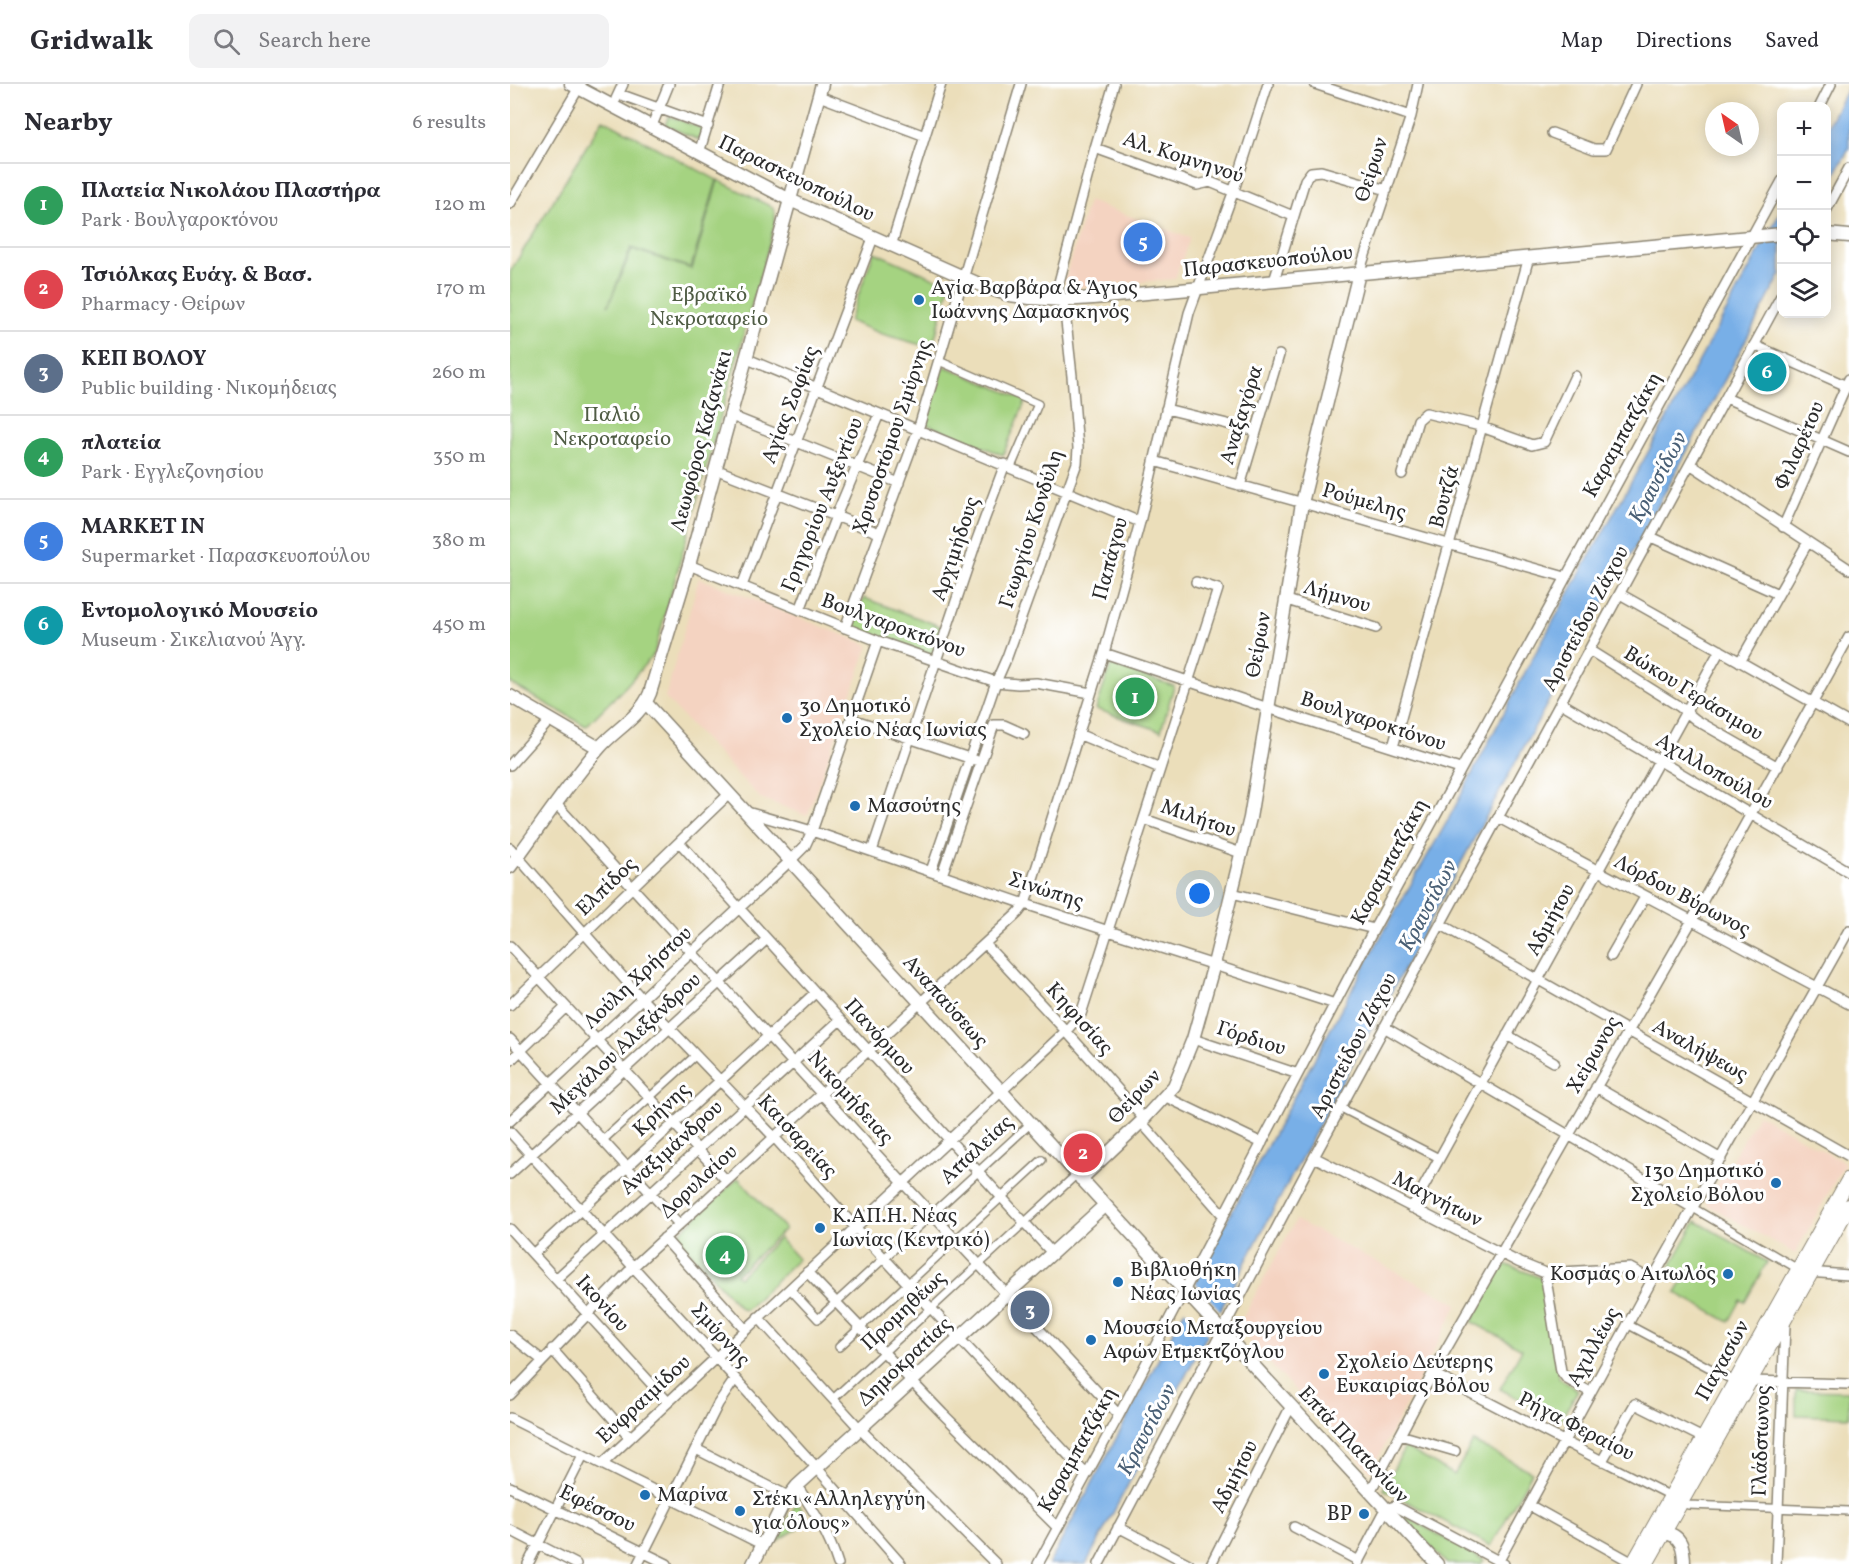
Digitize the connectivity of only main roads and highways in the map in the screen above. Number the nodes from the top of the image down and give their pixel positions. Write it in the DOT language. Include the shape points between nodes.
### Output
graph roads {
  1 [pos="1849,1179"];
  2 [pos="1849,1206"];
  3 [pos="1805,1271"];
  4 [pos="1676,1499"];
  5 [pos="1637,1564"];
  1 -- 3 [label="main road, Παγασών"];
  2 -- 3 [label="main road, Παγασών"];
  3 -- 4 [label="main road, Παγασών" via="1703,1438"];
  3 -- 4 [label="main road, Παγασών" via="1754,1378"];
  4 -- 5 [label="main road, Παγασών"];
  4 -- 5 [label="main road, Παγασών" via="1663,1533"];
}
